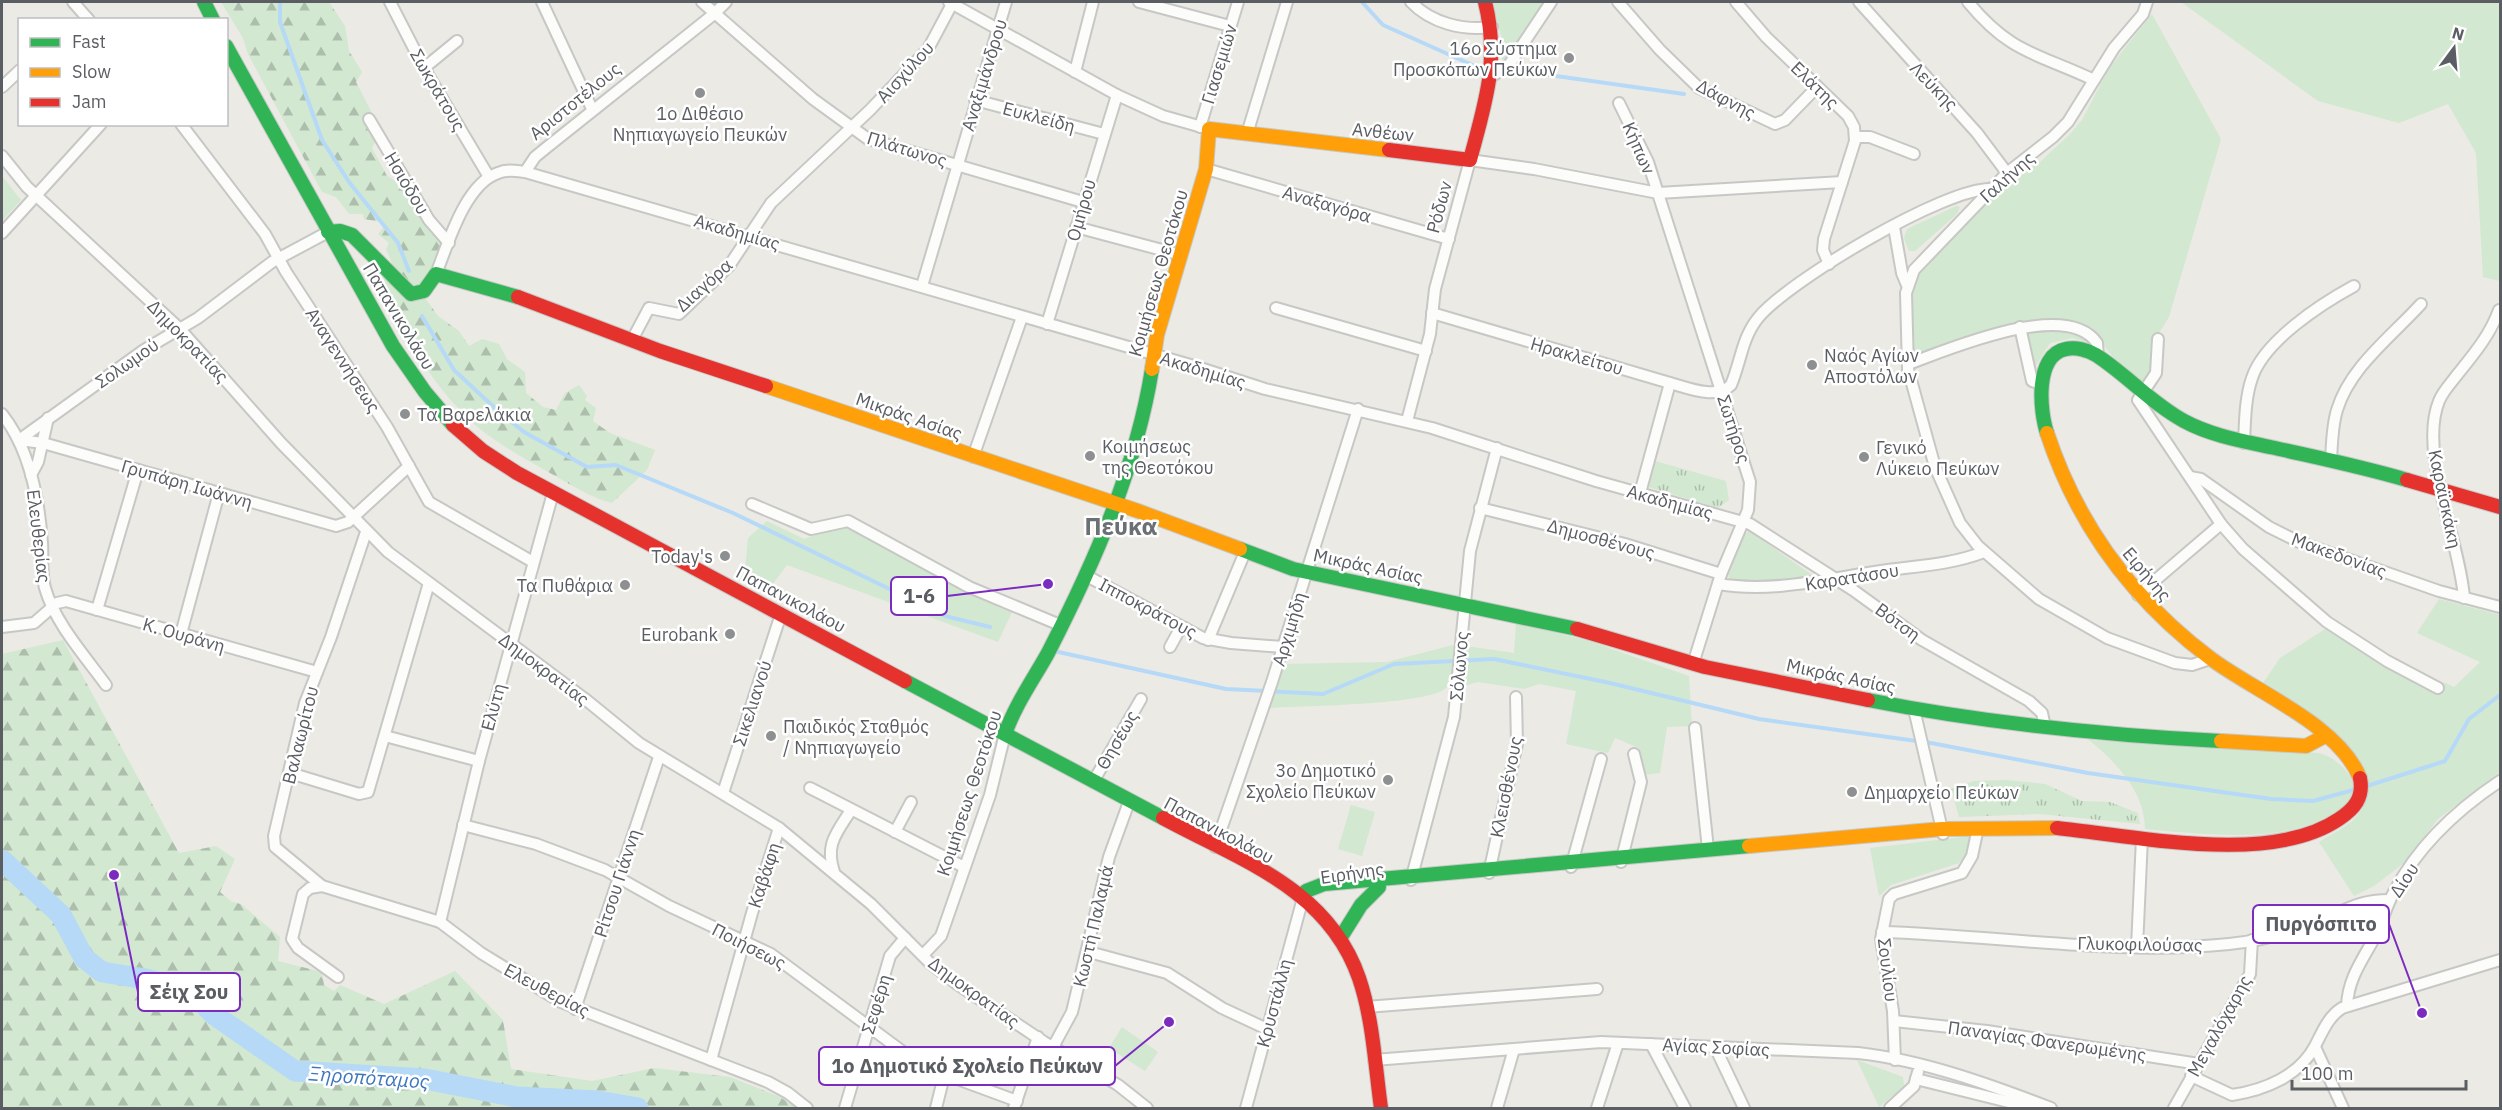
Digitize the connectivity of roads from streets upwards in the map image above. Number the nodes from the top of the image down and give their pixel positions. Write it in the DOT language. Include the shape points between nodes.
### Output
graph roads {
  1 [pos="73,2"];
  2 [pos="204,2"];
  3 [pos="390,2"];
  4 [pos="542,2"];
  5 [pos="702,2"];
  6 [pos="726,2"];
  7 [pos="1006,2"];
  8 [pos="1094,2"];
  9 [pos="1139,2"];
  10 [pos="1238,2"];
  11 [pos="1287,2"];
  12 [pos="1411,2"];
  13 [pos="1485,2"];
  14 [pos="1551,2"];
  15 [pos="1618,2"];
  16 [pos="1736,2"];
  17 [pos="1859,2"];
  18 [pos="1968,2"];
  19 [pos="2147,2"];
  20 [pos="950,3"];
  21 [pos="714,14"];
  22 [pos="86,15"];
  23 [pos="212,18"];
  24 [pos="1230,26"];
  25 [pos="1492,27"];
  26 [pos="996,30"];
  27 [pos="457,41"];
  28 [pos="228,50"];
  29 [pos="424,68"];
  30 [pos="18,72"];
  31 [pos="1075,72"];
  32 [pos="1492,76"];
  33 [pos="2094,80"];
  34 [pos="2,87"];
  35 [pos="1817,87"];
  36 [pos="1117,95"];
  37 [pos="975,100"];
  38 [pos="1619,103"];
  39 [pos="592,109"];
  40 [pos="369,119"];
  41 [pos="98,126"];
  42 [pos="183,126"];
  43 [pos="1204,128"];
  44 [pos="851,129"];
  45 [pos="1104,134"];
  46 [pos="1248,134"];
  47 [pos="1856,137"];
  48 [pos="1914,154"];
  49 [pos="2,156"];
  50 [pos="1470,160"];
  51 [pos="957,165"];
  52 [pos="1206,169"];
  53 [pos="525,172"];
  54 [pos="2007,173"];
  55 [pos="489,177"];
  56 [pos="1842,182"];
  57 [pos="1991,189"];
  58 [pos="1658,194"];
  59 [pos="36,195"];
  60 [pos="1083,202"];
  61 [pos="1894,226"];
  62 [pos="1076,227"];
  63 [pos="328,231"];
  64 [pos="2,233"];
  65 [pos="749,235"];
  66 [pos="1449,239"];
  67 [pos="359,240"];
  68 [pos="449,243"];
  69 [pos="339,250"];
  70 [pos="375,255"];
  71 [pos="1181,255"];
  72 [pos="278,257"];
  73 [pos="1829,264"];
  74 [pos="349,268"];
  75 [pos="436,274"];
  76 [pos="1907,285"];
  77 [pos="922,286"];
  78 [pos="2354,286"];
  79 [pos="2421,304"];
  80 [pos="1276,308"];
  81 [pos="2499,310"];
  82 [pos="1432,313"];
  83 [pos="1022,317"];
  84 [pos="1047,324"];
  85 [pos="2020,327"];
  86 [pos="180,329"];
  87 [pos="2158,339"];
  88 [pos="632,340"];
  89 [pos="1426,351"];
  90 [pos="1152,355"];
  91 [pos="2098,356"];
  92 [pos="1908,364"];
  93 [pos="1670,383"];
  94 [pos="2041,384"];
  95 [pos="1722,390"];
  96 [pos="2142,394"];
  97 [pos="1358,409"];
  98 [pos="2,414"];
  99 [pos="48,418"];
  100 [pos="1407,421"];
  101 [pos="20,440"];
  102 [pos="44,443"];
  103 [pos="2244,443"];
  104 [pos="1497,448"];
  105 [pos="973,457"];
  106 [pos="2331,460"];
  107 [pos="409,466"];
  108 [pos="138,470"];
  109 [pos="31,475"];
  110 [pos="2190,477"];
  111 [pos="2442,490"];
  112 [pos="219,493"];
  113 [pos="553,493"];
  114 [pos="1640,493"];
  115 [pos="752,504"];
  116 [pos="1116,504"];
  117 [pos="2500,507"];
  118 [pos="1480,508"];
  119 [pos="352,518"];
  120 [pos="1743,522"];
  121 [pos="2221,524"];
  122 [pos="366,532"];
  123 [pos="1245,552"];
  124 [pos="1984,552"];
  125 [pos="533,562"];
  126 [pos="1306,572"];
  127 [pos="1084,575"];
  128 [pos="1719,579"];
  129 [pos="1835,579"];
  130 [pos="429,583"];
  131 [pos="2138,595"];
  132 [pos="2464,598"];
  133 [pos="1464,604"];
  134 [pos="53,607"];
  135 [pos="2500,607"];
  136 [pos="97,610"];
  137 [pos="781,614"];
  138 [pos="1060,625"];
  139 [pos="2,627"];
  140 [pos="1181,627"];
  141 [pos="181,634"];
  142 [pos="1208,640"];
  143 [pos="511,643"];
  144 [pos="1170,647"];
  145 [pos="1283,647"];
  146 [pos="2210,659"];
  147 [pos="1693,664"];
  148 [pos="317,672"];
  149 [pos="106,685"];
  150 [pos="2438,687"];
  151 [pos="1516,696"];
  152 [pos="1142,699"];
  153 [pos="1914,709"];
  154 [pos="2045,727"];
  155 [pos="1695,728"];
  156 [pos="1005,734"];
  157 [pos="385,736"];
  158 [pos="2325,736"];
  159 [pos="1634,754"];
  160 [pos="659,757"];
  161 [pos="1600,759"];
  162 [pos="478,761"];
  163 [pos="290,773"];
  164 [pos="2500,781"];
  165 [pos="1093,782"];
  166 [pos="810,788"];
  167 [pos="723,793"];
  168 [pos="911,802"];
  169 [pos="1129,802"];
  170 [pos="851,810"];
  171 [pos="462,825"];
  172 [pos="779,828"];
  173 [pos="1978,828"];
  174 [pos="1946,831"];
  175 [pos="895,832"];
  176 [pos="2142,838"];
  177 [pos="1215,848"];
  178 [pos="1708,849"];
  179 [pos="1622,861"];
  180 [pos="1571,866"];
  181 [pos="964,867"];
  182 [pos="834,872"];
  183 [pos="1490,873"];
  184 [pos="619,879"];
  185 [pos="1411,880"];
  186 [pos="322,886"];
  187 [pos="1379,887"];
  188 [pos="1303,897"];
  189 [pos="2390,900"];
  190 [pos="440,922"];
  191 [pos="1882,932"];
  192 [pos="1341,937"];
  193 [pos="905,938"];
  194 [pos="745,940"];
  195 [pos="2252,940"];
  196 [pos="2137,947"];
  197 [pos="1089,952"];
  198 [pos="923,955"];
  199 [pos="2500,960"];
  200 [pos="338,977"];
  201 [pos="1597,989"];
  202 [pos="2347,1006"];
  203 [pos="1366,1007"];
  204 [pos="575,1009"];
  205 [pos="1894,1021"];
  206 [pos="868,1026"];
  207 [pos="1267,1029"];
  208 [pos="1038,1037"];
  209 [pos="1618,1043"];
  210 [pos="1651,1044"];
  211 [pos="1053,1047"];
  212 [pos="1715,1047"];
  213 [pos="2314,1047"];
  214 [pos="1514,1049"];
  215 [pos="711,1060"];
  216 [pos="1374,1060"];
  217 [pos="1895,1060"];
  218 [pos="2199,1064"];
  219 [pos="1919,1066"];
  220 [pos="2191,1076"];
  221 [pos="944,1077"];
  222 [pos="1916,1079"];
  223 [pos="1016,1105"];
  224 [pos="807,1108"];
  225 [pos="845,1108"];
  226 [pos="936,1108"];
  227 [pos="1147,1108"];
  228 [pos="1246,1108"];
  229 [pos="1381,1108"];
  230 [pos="1497,1108"];
  231 [pos="1598,1108"];
  232 [pos="1685,1108"];
  233 [pos="1744,1108"];
  234 [pos="1890,1108"];
  235 [pos="2033,1108"];
  236 [pos="2051,1108"];
  237 [pos="2174,1108"];
  238 [pos="2343,1108"];
  1 -- 22 [label="street"];
  2 -- 23 [label="street"];
  3 -- 29 [label="street, Σωκράτους"];
  4 -- 39 [label="street"];
  5 -- 21 [label="street, Πλάτωνος"];
  6 -- 21 [label="street, Αριστοτέλους"];
  7 -- 26 [label="street, Αναξιμάνδρου"];
  8 -- 31 [label="street"];
  9 -- 24 [label="street"];
  10 -- 24 [label="street, Γιασεμιών"];
  11 -- 46 [label="street"];
  12 -- 25 [label="street" via="1425,15 1464,28"];
  13 -- 25 [label="street, Ρόδων"];
  14 -- 32 [label="street" via="1509,65"];
  15 -- 35 [label="street, Δάφνης" via="1660,51 1699,88 1775,124 1785,120"];
  16 -- 35 [label="street, Ελάτης"];
  17 -- 54 [label="street, Λεύκης" via="1971,126"];
  18 -- 33 [label="street" via="2013,45"];
  19 -- 33 [label="street, Γαλήνης" via="2143,14 2114,48"];
  20 -- 26 [label="street, Ανθέων"];
  20 -- 44 [label="street, Αισχύλου" via="928,49"];
  21 -- 39 [label="street, Αριστοτέλους"];
  21 -- 44 [label="street, Πλάτωνος"];
  24 -- 43 [label="street, Γιασεμιών"];
  25 -- 32 [label="street, Ρόδων"];
  26 -- 31 [label="street, Ανθέων"];
  26 -- 37 [label="street, Αναξιμάνδρου"];
  27 -- 29 [label="street"];
  28 -- 63 [label="street, Παπανικολάου"];
  29 -- 55 [label="street, Σωκράτους"];
  30 -- 34 [label="street"];
  31 -- 36 [label="street, Ανθέων"];
  32 -- 50 [label="street, Ρόδων"];
  33 -- 54 [label="street, Γαλήνης" via="2061,130"];
  35 -- 47 [label="street, Ελάτης" via="1850,118"];
  36 -- 43 [label="street, Ανθέων" via="1163,116"];
  36 -- 45 [label="street, Ομήρου"];
  37 -- 45 [label="street, Ευκλείδη"];
  37 -- 51 [label="street, Αναξιμάνδρου"];
  38 -- 58 [label="street, Κήπων" via="1646,157"];
  39 -- 53 [label="street, Αριστοτέλους" via="535,157"];
  40 -- 68 [label="street, Ησιόδου" via="429,220"];
  41 -- 59 [label="street"];
  42 -- 72 [label="street, Αναγεννήσεως" via="240,199"];
  43 -- 46 [label="street, Ανθέων"];
  43 -- 52 [label="street, Κοιμήσεως Θεοτόκου"];
  44 -- 51 [label="street, Πλάτωνος" via="881,144"];
  44 -- 65 [label="street, Αισχύλου" via="771,203"];
  45 -- 60 [label="street, Ομήρου"];
  46 -- 50 [label="street, Ανθέων"];
  47 -- 48 [label="street" via="1870,137"];
  47 -- 56 [label="street"];
  49 -- 59 [label="street, Δημοκρατίας"];
  50 -- 58 [label="street, Ανθέων"];
  50 -- 66 [label="street, Ρόδων"];
  51 -- 60 [label="street, Πλάτωνος"];
  51 -- 77 [label="street, Αναξιμάνδρου"];
  52 -- 66 [label="street, Αναξαγόρα"];
  52 -- 71 [label="street, Κοιμήσεως Θεοτόκου"];
  53 -- 55 [label="street" via="503,171"];
  53 -- 65 [label="street, Ακαδημίας"];
  54 -- 57 [label="street, Γαλήνης"];
  55 -- 68 [label="street" via="469,198"];
  56 -- 58 [label="street, Ανθέων"];
  56 -- 73 [label="street" via="1824,238 1823,250"];
  57 -- 61 [label="street" via="1966,192"];
  57 -- 76 [label="street, Γαλήνης" via="1926,254"];
  58 -- 95 [label="street, Σωτήρος"];
  59 -- 64 [label="street"];
  59 -- 86 [label="street, Δημοκρατίας"];
  60 -- 62 [label="street, Ομήρου"];
  61 -- 73 [label="street"];
  61 -- 76 [label="street"];
  62 -- 71 [label="street"];
  62 -- 84 [label="street, Ομήρου"];
  63 -- 67 [label="street" via="342,231"];
  63 -- 69 [label="street, Παπανικολάου"];
  63 -- 72 [label="street, Σολωμού"];
  65 -- 77 [label="street, Ακαδημίας"];
  65 -- 88 [label="street, Διαγόρα" via="729,266 679,314 649,308"];
  66 -- 82 [label="street, Ρόδων"];
  67 -- 69 [label="street"];
  67 -- 70 [label="street"];
  68 -- 75 [label="street"];
  69 -- 74 [label="street, Παπανικολάου"];
  70 -- 74 [label="street"];
  70 -- 75 [label="street" via="398,285 411,294 422,293"];
  71 -- 90 [label="street, Κοιμήσεως Θεοτόκου"];
  72 -- 86 [label="street, Σολωμού"];
  72 -- 107 [label="street, Αναγεννήσεως"];
  73 -- 95 [label="street" via="1785,292 1762,313 1744,341 1731,385"];
  74 -- 113 [label="street, Παπανικολάου" via="408,368 453,425 488,455"];
  75 -- 88 [label="street, Μικράς Ασίας" via="536,302"];
  76 -- 92 [label="street"];
  77 -- 83 [label="street, Ακαδημίας"];
  78 -- 103 [label="street" via="2316,310 2261,360 2249,390"];
  79 -- 106 [label="street" via="2363,365 2344,394 2336,416"];
  80 -- 89 [label="street"];
  81 -- 111 [label="street, Καραϊσκάκη" via="2488,334 2438,403 2433,442"];
  82 -- 89 [label="street, Ρόδων"];
  82 -- 93 [label="street, Ηρακλείτου"];
  83 -- 84 [label="street, Ακαδημίας"];
  83 -- 105 [label="street"];
  84 -- 90 [label="street, Ακαδημίας"];
  85 -- 91 [label="street" via="2059,327 2084,332 2097,343"];
  85 -- 92 [label="street"];
  85 -- 94 [label="street" via="2032,381"];
  86 -- 99 [label="street, Σολωμού"];
  86 -- 119 [label="street, Δημοκρατίας"];
  87 -- 96 [label="street" via="2156,373"];
  88 -- 105 [label="street, Μικράς Ασίας"];
  89 -- 100 [label="street, Ρόδων"];
  90 -- 97 [label="street, Ακαδημίας" via="1257,387"];
  90 -- 116 [label="street, Κοιμήσεως Θεοτόκου" via="1144,417"];
  91 -- 94 [label="street" via="2082,349 2064,349 2048,364"];
  91 -- 96 [label="street"];
  92 -- 124 [label="street" via="1922,425 1942,483 1965,533"];
  93 -- 95 [label="street, Ηρακλείτου" via="1706,392"];
  93 -- 114 [label="street"];
  94 -- 131 [label="street, Ειρήνης" via="2044,424 2069,494"];
  95 -- 120 [label="street, Σωτήρος" via="1750,482 1750,502"];
  96 -- 103 [label="street" via="2192,425"];
  96 -- 110 [label="street" via="2138,399 2141,407"];
  97 -- 100 [label="street, Ακαδημίας"];
  97 -- 126 [label="street, Αρχιμήδη"];
  98 -- 101 [label="street, Ελευθερίας"];
  99 -- 101 [label="street, Σολωμού"];
  99 -- 102 [label="street"];
  100 -- 104 [label="street, Ακαδημίας"];
  101 -- 102 [label="street, Γρυπάρη Ιωάννη"];
  101 -- 109 [label="street, Ελευθερίας"];
  102 -- 108 [label="street, Γρυπάρη Ιωάννη"];
  102 -- 109 [label="street"];
  103 -- 106 [label="street"];
  104 -- 114 [label="street, Ακαδημίας"];
  104 -- 118 [label="street, Σόλωνος"];
  105 -- 116 [label="street, Μικράς Ασίας"];
  106 -- 111 [label="street"];
  107 -- 119 [label="street"];
  107 -- 125 [label="street, Αναγεννήσεως" via="431,504"];
  108 -- 112 [label="street, Γρυπάρη Ιωάννη"];
  108 -- 136 [label="street"];
  109 -- 134 [label="street, Ελευθερίας" via="41,531 44,584"];
  110 -- 121 [label="street"];
  110 -- 132 [label="street, Μακεδονίας" via="2201,479 2269,527 2299,542"];
  111 -- 117 [label="street"];
  111 -- 132 [label="street, Καραϊσκάκη"];
  112 -- 119 [label="street, Γρυπάρη Ιωάννη" via="331,525 345,524"];
  112 -- 141 [label="street"];
  113 -- 125 [label="street, Ελύτη"];
  113 -- 137 [label="street, Παπανικολάου"];
  114 -- 120 [label="street, Ακαδημίας"];
  115 -- 138 [label="street" via="811,529 848,520 969,587"];
  116 -- 123 [label="street, Μικράς Ασίας"];
  116 -- 127 [label="street, Κοιμήσεως Θεοτόκου"];
  118 -- 128 [label="street, Δημοσθένους" via="1616,542"];
  118 -- 133 [label="street, Σόλωνος"];
  119 -- 122 [label="street, Δημοκρατίας"];
  120 -- 128 [label="street, Σωτήρος"];
  120 -- 129 [label="street, Βότση" via="1769,534"];
  121 -- 131 [label="street"];
  121 -- 150 [label="street" via="2255,560 2327,622 2387,661"];
  122 -- 130 [label="street, Δημοκρατίας"];
  122 -- 148 [label="street, Βαλαωρίτου"];
  123 -- 126 [label="street, Μικράς Ασίας"];
  123 -- 142 [label="street"];
  124 -- 129 [label="street, Καρατάσου" via="1954,562"];
  124 -- 146 [label="street" via="2039,599 2107,638 2175,663 2192,665"];
  125 -- 143 [label="street, Ελύτη"];
  126 -- 133 [label="street, Μικράς Ασίας"];
  126 -- 145 [label="street, Αρχιμήδη"];
  127 -- 138 [label="street, Κοιμήσεως Θεοτόκου"];
  127 -- 140 [label="street, Ιπποκράτους"];
  128 -- 129 [label="street, Καρατάσου" via="1767,587"];
  128 -- 147 [label="street, Σωτήρος"];
  129 -- 154 [label="street, Βότση" via="1927,643 2030,701 2042,713"];
  130 -- 143 [label="street, Δημοκρατίας"];
  130 -- 157 [label="street"];
  131 -- 146 [label="street, Ειρήνης"];
  132 -- 135 [label="street, Μακεδονίας"];
  133 -- 147 [label="street, Μικράς Ασίας" via="1604,635"];
  133 -- 185 [label="street, Σόλωνος" via="1452,724"];
  134 -- 136 [label="street, Κ. Ουράνη" via="64,601"];
  134 -- 139 [label="street" via="34,623"];
  134 -- 149 [label="street, Ελευθερίας"];
  136 -- 141 [label="street, Κ. Ουράνη"];
  137 -- 156 [label="street, Παπανικολάου"];
  137 -- 167 [label="street, Σικελιανού"];
  138 -- 156 [label="street, Κοιμήσεως Θεοτόκου"];
  140 -- 142 [label="street, Ιπποκράτους"];
  140 -- 144 [label="street"];
  141 -- 148 [label="street, Κ. Ουράνη"];
  142 -- 145 [label="street, Ιπποκράτους"];
  143 -- 160 [label="street, Δημοκρατίας"];
  143 -- 162 [label="street, Ελύτη"];
  145 -- 177 [label="street, Αρχιμήδη"];
  146 -- 158 [label="street, Ειρήνης"];
  147 -- 153 [label="street, Μικράς Ασίας"];
  148 -- 163 [label="street, Βαλαωρίτου" via="303,712"];
  151 -- 183 [label="street, Κλεισθένους" via="1517,744"];
  152 -- 165 [label="street, Θησέως"];
  153 -- 154 [label="street, Μικράς Ασίας"];
  153 -- 174 [label="street"];
  154 -- 158 [label="street, Μικράς Ασίας" via="2135,737 2302,746"];
  155 -- 178 [label="street"];
  156 -- 165 [label="street, Παπανικολάου"];
  156 -- 181 [label="street, Κοιμήσεως Θεοτόκου" via="995,779"];
  157 -- 162 [label="street"];
  157 -- 163 [label="street" via="371,788 363,795"];
  158 -- 176 [label="street, Ειρήνης" via="2357,772 2360,792 2352,809 2339,820 2302,836 2221,843"];
  159 -- 179 [label="street" via="1641,782"];
  160 -- 167 [label="street, Δημοκρατίας"];
  160 -- 184 [label="street, Ρίτσου Γιάννη"];
  161 -- 180 [label="street"];
  162 -- 171 [label="street, Ελύτη"];
  163 -- 186 [label="street, Βαλαωρίτου" via="273,842 285,857"];
  164 -- 189 [label="street, Δίου" via="2441,828"];
  165 -- 169 [label="street, Παπανικολάου"];
  166 -- 170 [label="street"];
  167 -- 172 [label="street, Δημοκρατίας"];
  168 -- 175 [label="street"];
  169 -- 177 [label="street, Παπανικολάου"];
  169 -- 197 [label="street, Κωστή Παλαμά" via="1109,857"];
  170 -- 175 [label="street"];
  170 -- 182 [label="street" via="829,849"];
  171 -- 184 [label="street, Ποιήσεως" via="556,850"];
  171 -- 190 [label="street, Ελύτη"];
  172 -- 182 [label="street, Δημοκρατίας"];
  172 -- 194 [label="street, Καβάφη"];
  173 -- 174 [label="street, Ειρήνης"];
  173 -- 176 [label="street, Ειρήνης" via="2045,827"];
  173 -- 191 [label="street, Σουλίου" via="1972,856 1964,870 1891,896"];
  174 -- 178 [label="street, Ειρήνης"];
  174 -- 179 [label="street, Ειρήνης"];
  175 -- 181 [label="street"];
  176 -- 196 [label="street"];
  177 -- 188 [label="street, Παπανικολάου"];
  178 -- 179 [label="street, Ειρήνης"];
  179 -- 180 [label="street, Ειρήνης"];
  180 -- 183 [label="street, Ειρήνης"];
  181 -- 198 [label="street, Κοιμήσεως Θεοτόκου" via="940,938"];
  182 -- 193 [label="street, Δημοκρατίας"];
  183 -- 185 [label="street, Ειρήνης"];
  184 -- 194 [label="street, Ποιήσεως"];
  184 -- 204 [label="street, Ρίτσου Γιάννη"];
  185 -- 187 [label="street, Ειρήνης"];
  185 -- 188 [label="street, Ειρήνης" via="1323,884 1306,891"];
  186 -- 190 [label="street, Ελευθερίας"];
  186 -- 200 [label="street" via="304,892 291,937 298,948"];
  187 -- 188 [label="street, Ειρήνης"];
  187 -- 192 [label="street" via="1361,905"];
  188 -- 192 [label="street, Παπανικολάου"];
  188 -- 207 [label="street, Κρυστάλλη"];
  189 -- 195 [label="street, Γλυκοφιλούσας" via="2362,901 2311,925"];
  189 -- 202 [label="street, Δίου" via="2350,982"];
  190 -- 204 [label="street, Ελευθερίας" via="481,953"];
  191 -- 196 [label="street, Γλυκοφιλούσας"];
  191 -- 205 [label="street, Σουλίου"];
  192 -- 203 [label="street, Παπανικολάου" via="1354,962"];
  193 -- 198 [label="street, Δημοκρατίας"];
  193 -- 206 [label="street, Σεφέρη" via="890,956"];
  194 -- 206 [label="street, Ποιήσεως" via="786,964"];
  194 -- 215 [label="street, Καβάφη"];
  195 -- 196 [label="street, Γλυκοφιλούσας" via="2212,946"];
  195 -- 218 [label="street, Μεγαλόχαρης" via="2250,974"];
  197 -- 207 [label="street" via="1172,975 1222,1008"];
  197 -- 211 [label="street, Κωστή Παλαμά" via="1070,1020"];
  198 -- 208 [label="street, Δημοκρατίας" via="964,989"];
  199 -- 202 [label="street"];
  201 -- 203 [label="street"];
  202 -- 213 [label="street" via="2333,1014"];
  203 -- 216 [label="street, Παπανικολάου"];
  204 -- 215 [label="street, Ελευθερίας"];
  205 -- 217 [label="street, Σουλίου"];
  205 -- 218 [label="street, Παναγίας Φανερωμένης" via="1987,1031"];
  206 -- 221 [label="street, Ποιήσεως" via="910,1059"];
  206 -- 225 [label="street, Σεφέρη"];
  207 -- 228 [label="street, Κρυστάλλη"];
  208 -- 211 [label="street, Δημοκρατίας"];
  208 -- 223 [label="street"];
  209 -- 210 [label="street, Αγίας Σοφίας"];
  209 -- 214 [label="street, Αγίας Σοφίας"];
  209 -- 231 [label="street"];
  210 -- 212 [label="street, Αγίας Σοφίας"];
  210 -- 232 [label="street"];
  211 -- 227 [label="street, Δημοκρατίας" via="1118,1085"];
  212 -- 217 [label="street, Αγίας Σοφίας" via="1848,1053"];
  212 -- 233 [label="street"];
  213 -- 220 [label="street" via="2300,1068 2286,1077 2235,1094 2223,1093"];
  213 -- 238 [label="street"];
  214 -- 216 [label="street, Αγίας Σοφίας"];
  214 -- 230 [label="street"];
  215 -- 224 [label="street, Ελευθερίας" via="768,1082"];
  216 -- 229 [label="street, Παπανικολάου"];
  217 -- 219 [label="street, Αγίας Σοφίας"];
  218 -- 220 [label="street, Μεγαλόχαρης"];
  219 -- 222 [label="street"];
  219 -- 236 [label="street, Αγίας Σοφίας"];
  220 -- 237 [label="street, Μεγαλόχαρης"];
  221 -- 223 [label="street, Ποιήσεως"];
  221 -- 226 [label="street"];
  222 -- 234 [label="street"];
  222 -- 235 [label="street"];
}
